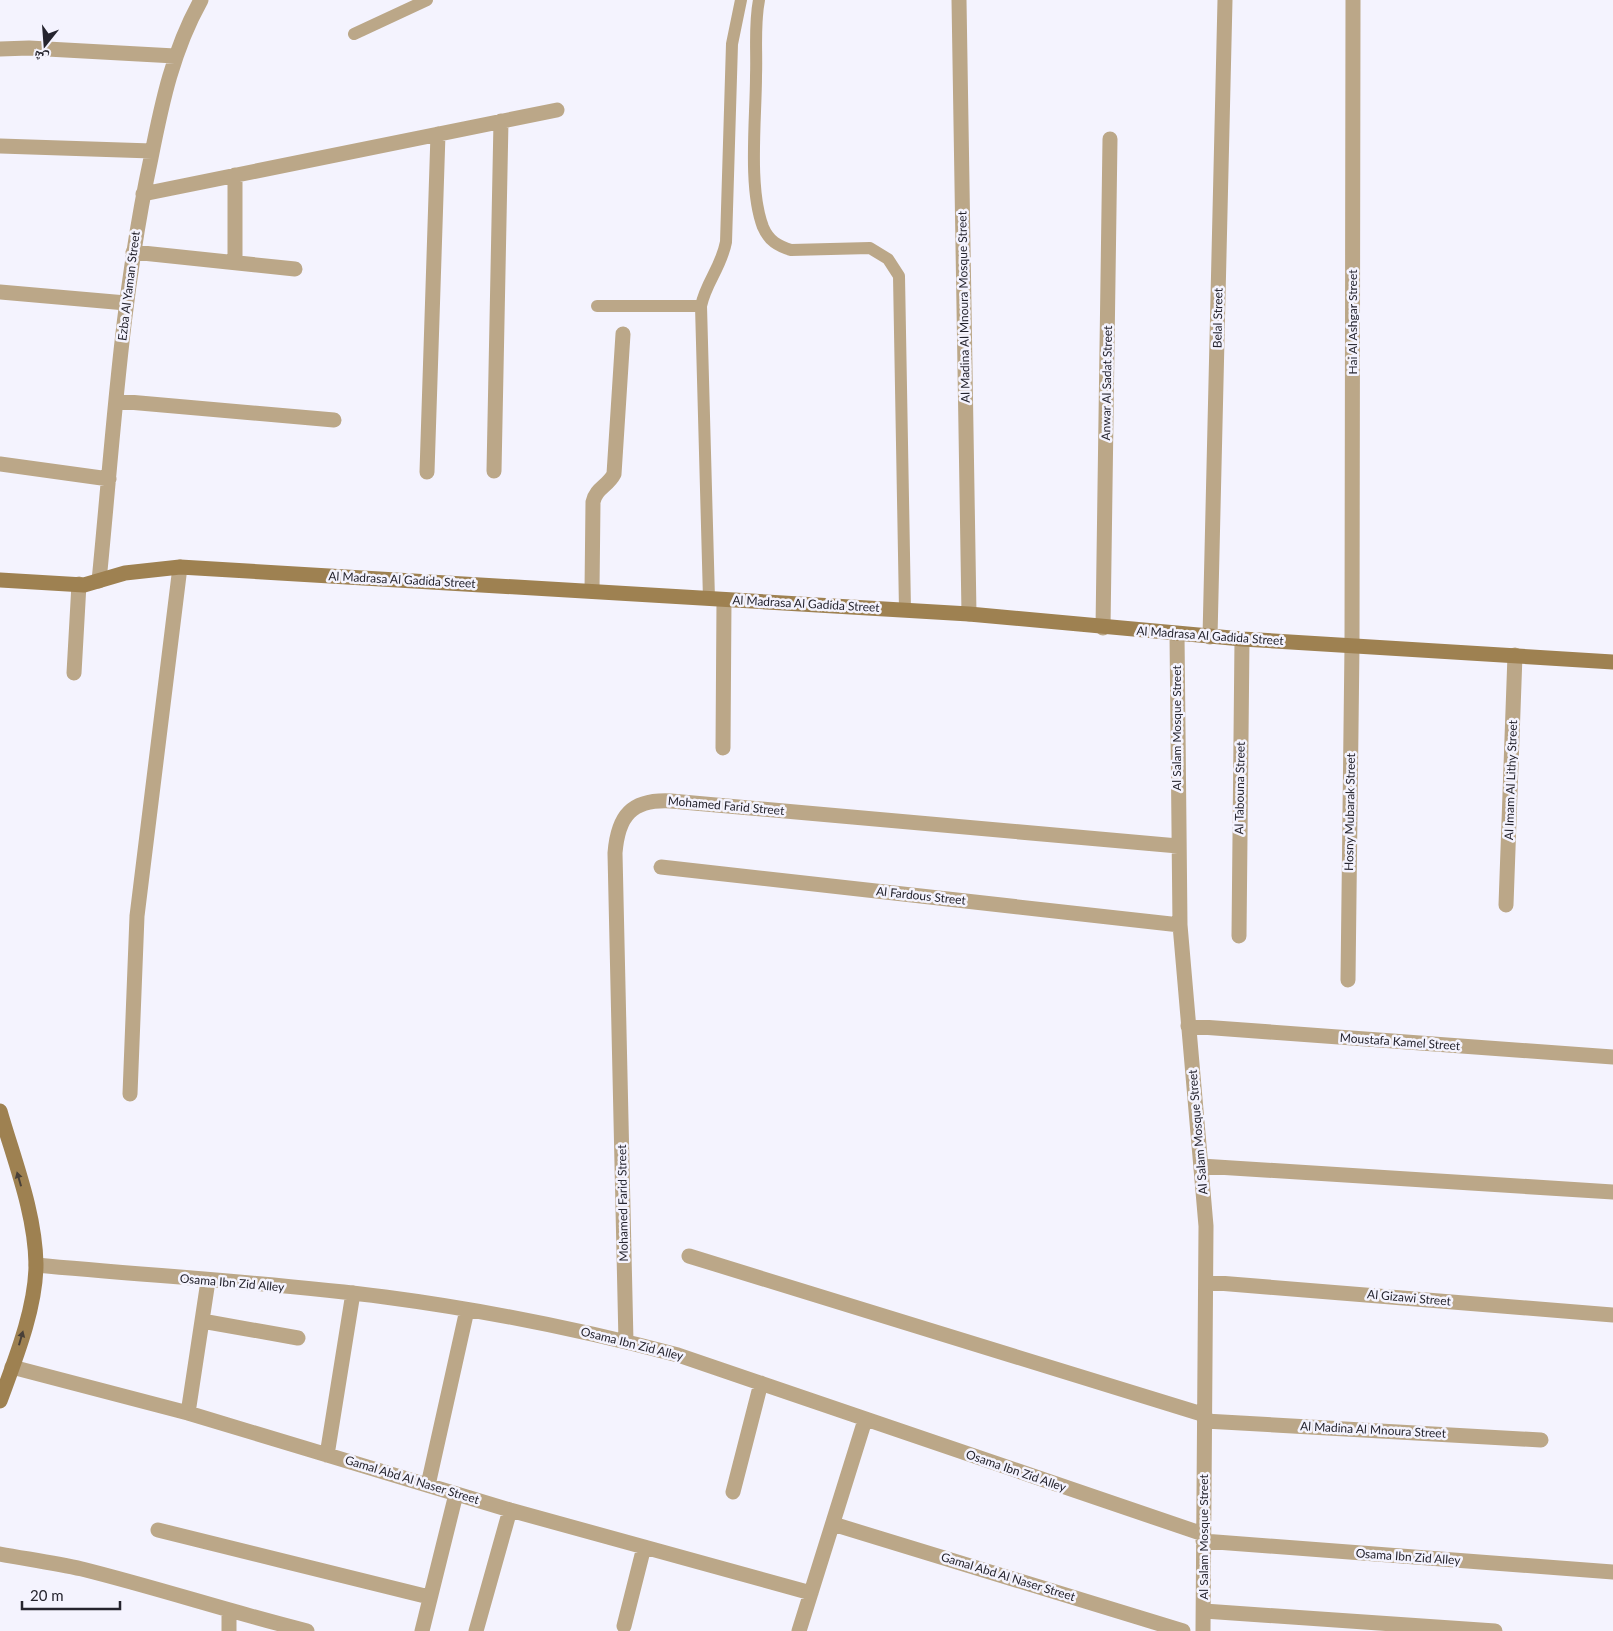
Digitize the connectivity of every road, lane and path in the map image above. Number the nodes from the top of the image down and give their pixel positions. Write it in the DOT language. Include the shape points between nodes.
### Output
graph roads {
  1 [pos="201,0"];
  2 [pos="427,0"];
  3 [pos="741,0"];
  4 [pos="759,0"];
  5 [pos="959,0"];
  6 [pos="1225,0"];
  7 [pos="1353,0"];
  8 [pos="354,34"];
  9 [pos="0,49"];
  10 [pos="175,56"];
  11 [pos="557,110"];
  12 [pos="501,121"];
  13 [pos="438,134"];
  14 [pos="1110,139"];
  15 [pos="0,146"];
  16 [pos="152,151"];
  17 [pos="234,175"];
  18 [pos="143,194"];
  19 [pos="133,252"];
  20 [pos="235,262"];
  21 [pos="295,269"];
  22 [pos="0,292"];
  23 [pos="126,302"];
  24 [pos="596,306"];
  25 [pos="701,306"];
  26 [pos="623,334"];
  27 [pos="117,402"];
  28 [pos="334,420"];
  29 [pos="0,464"];
  30 [pos="494,471"];
  31 [pos="427,472"];
  32 [pos="109,479"];
  33 [pos="180,567"];
  34 [pos="0,580"];
  35 [pos="99,581"];
  36 [pos="80,584"];
  37 [pos="592,591"];
  38 [pos="717,599"];
  39 [pos="905,610"];
  40 [pos="969,614"];
  41 [pos="1103,628"];
  42 [pos="1177,634"];
  43 [pos="1210,637"];
  44 [pos="1242,639"];
  45 [pos="1352,645"];
  46 [pos="1515,656"];
  47 [pos="1613,662"];
  48 [pos="74,673"];
  49 [pos="723,748"];
  50 [pos="1178,846"];
  51 [pos="661,867"];
  52 [pos="1506,905"];
  53 [pos="1180,925"];
  54 [pos="1239,936"];
  55 [pos="1348,980"];
  56 [pos="1188,1026"];
  57 [pos="1613,1057"];
  58 [pos="130,1094"];
  59 [pos="0,1111"];
  60 [pos="1201,1166"];
  61 [pos="1613,1192"];
  62 [pos="688,1256"];
  63 [pos="36,1265"];
  64 [pos="208,1281"];
  65 [pos="1206,1282"];
  66 [pos="353,1294"];
  67 [pos="467,1310"];
  68 [pos="1613,1315"];
  69 [pos="202,1321"];
  70 [pos="298,1338"];
  71 [pos="626,1342"];
  72 [pos="12,1367"];
  73 [pos="761,1383"];
  74 [pos="0,1401"];
  75 [pos="188,1413"];
  76 [pos="1205,1418"];
  77 [pos="865,1420"];
  78 [pos="1541,1440"];
  79 [pos="327,1455"];
  80 [pos="428,1485"];
  81 [pos="732,1492"];
  82 [pos="456,1494"];
  83 [pos="510,1510"];
  84 [pos="833,1524"];
  85 [pos="158,1530"];
  86 [pos="1203,1538"];
  87 [pos="644,1547"];
  88 [pos="0,1554"];
  89 [pos="1613,1572"];
  90 [pos="811,1593"];
  91 [pos="429,1597"];
  92 [pos="228,1611"];
  93 [pos="1204,1611"];
  94 [pos="624,1626"];
  95 [pos="229,1631"];
  96 [pos="307,1631"];
  97 [pos="422,1631"];
  98 [pos="476,1631"];
  99 [pos="799,1631"];
  100 [pos="1183,1631"];
  101 [pos="1204,1631"];
  102 [pos="1495,1631"];
  1 -- 10 [label="street, Ezba Al Yaman Street"];
  2 -- 8 [label="lane"];
  3 -- 25 [label="lane" via="732,44 726,242 718,270 704,293"];
  4 -- 39 [label="lane" via="755,164 760,214 769,239 791,250 870,248 888,259 900,276"];
  5 -- 40 [label="street, Al Madina Al Mnoura Mosque Street"];
  6 -- 43 [label="street, Belal Street"];
  7 -- 45 [label="street, Hai Al Ashgar Street"];
  9 -- 10 [label="street"];
  10 -- 16 [label="street, Ezba Al Yaman Street"];
  11 -- 12 [label="street"];
  12 -- 13 [label="street"];
  12 -- 30 [label="street"];
  13 -- 17 [label="street"];
  13 -- 31 [label="street"];
  14 -- 41 [label="street, Anwar Al Sadat Street"];
  15 -- 16 [label="street"];
  16 -- 18 [label="street, Ezba Al Yaman Street"];
  17 -- 18 [label="street"];
  17 -- 20 [label="street"];
  18 -- 19 [label="street, Ezba Al Yaman Street"];
  19 -- 20 [label="street"];
  19 -- 23 [label="street, Ezba Al Yaman Street"];
  20 -- 21 [label="street"];
  22 -- 23 [label="street"];
  23 -- 27 [label="street, Ezba Al Yaman Street"];
  24 -- 25 [label="lane"];
  25 -- 38 [label="lane"];
  26 -- 37 [label="street" via="614,474 610,483 595,494 593,502"];
  27 -- 28 [label="street"];
  27 -- 32 [label="street, Ezba Al Yaman Street"];
  29 -- 32 [label="street"];
  32 -- 35 [label="street, Ezba Al Yaman Street"];
  33 -- 35 [label="street, Al Madrasa Al Gadida Street" via="125,573"];
  33 -- 37 [label="street, Al Madrasa Al Gadida Street"];
  33 -- 58 [label="street" via="137,916"];
  34 -- 36 [label="street, Al Madrasa Al Gadida Street"];
  35 -- 36 [label="street, Al Madrasa Al Gadida Street"];
  36 -- 48 [label="street"];
  37 -- 38 [label="street, Al Madrasa Al Gadida Street"];
  38 -- 39 [label="street, Al Madrasa Al Gadida Street"];
  38 -- 49 [label="street"];
  39 -- 40 [label="street, Al Madrasa Al Gadida Street"];
  40 -- 41 [label="street, Al Madrasa Al Gadida Street"];
  41 -- 42 [label="street, Al Madrasa Al Gadida Street"];
  42 -- 43 [label="street, Al Madrasa Al Gadida Street"];
  42 -- 50 [label="street, Al Salam Mosque Street"];
  43 -- 44 [label="street, Al Madrasa Al Gadida Street"];
  44 -- 45 [label="street, Al Madrasa Al Gadida Street"];
  44 -- 54 [label="street, Al Tabouna Street"];
  45 -- 46 [label="street, Al Madrasa Al Gadida Street"];
  45 -- 55 [label="street, Hosny Mubarak Street"];
  46 -- 47 [label="street, Al Madrasa Al Gadida Street"];
  46 -- 52 [label="street, Al Imam Al Lithy Street"];
  50 -- 53 [label="street, Al Salam Mosque Street"];
  50 -- 71 [label="street, Mohamed Farid Street" via="671,801 645,802 633,808 618,829 615,853"];
  51 -- 53 [label="street, Al Fardous Street"];
  53 -- 56 [label="street, Al Salam Mosque Street"];
  56 -- 57 [label="street, Moustafa Kamel Street"];
  56 -- 60 [label="street, Al Salam Mosque Street"];
  63 -- 59 [label="street, one-way" via="31,1221"];
  60 -- 61 [label="street"];
  60 -- 65 [label="street, Al Salam Mosque Street"];
  62 -- 76 [label="street, Al Madina Al Mnoura Street"];
  63 -- 64 [label="street, Osama Ibn Zid Alley"];
  72 -- 63 [label="street, one-way" via="30,1303"];
  64 -- 66 [label="street, Osama Ibn Zid Alley"];
  64 -- 69 [label="street"];
  65 -- 68 [label="street, Al Gizawi Street"];
  65 -- 76 [label="street, Al Salam Mosque Street"];
  66 -- 67 [label="street, Osama Ibn Zid Alley"];
  66 -- 79 [label="street"];
  67 -- 71 [label="street, Osama Ibn Zid Alley"];
  67 -- 80 [label="street"];
  69 -- 70 [label="street"];
  69 -- 75 [label="street"];
  71 -- 73 [label="street, Osama Ibn Zid Alley" via="678,1355"];
  72 -- 74 [label="street"];
  72 -- 75 [label="street, Gamal Abd Al Naser Street"];
  73 -- 77 [label="street, Osama Ibn Zid Alley"];
  73 -- 81 [label="street"];
  75 -- 79 [label="street, Gamal Abd Al Naser Street"];
  76 -- 78 [label="street, Al Madina Al Mnoura Street"];
  76 -- 86 [label="street, Al Salam Mosque Street"];
  77 -- 84 [label="street"];
  77 -- 86 [label="street, Osama Ibn Zid Alley"];
  79 -- 80 [label="street, Gamal Abd Al Naser Street"];
  80 -- 82 [label="street, Gamal Abd Al Naser Street"];
  82 -- 83 [label="street, Gamal Abd Al Naser Street"];
  82 -- 91 [label="street"];
  83 -- 87 [label="street, Gamal Abd Al Naser Street"];
  83 -- 98 [label="street"];
  84 -- 90 [label="street"];
  84 -- 100 [label="street, Gamal Abd Al Naser Street"];
  85 -- 91 [label="street"];
  86 -- 89 [label="street, Osama Ibn Zid Alley"];
  86 -- 93 [label="street, Al Salam Mosque Street"];
  87 -- 90 [label="street, Gamal Abd Al Naser Street"];
  87 -- 94 [label="street"];
  88 -- 92 [label="street" via="81,1569"];
  90 -- 99 [label="street"];
  91 -- 97 [label="street"];
  92 -- 95 [label="street"];
  92 -- 96 [label="street"];
  93 -- 101 [label="street, Al Salam Mosque Street"];
  93 -- 102 [label="street"];
}
